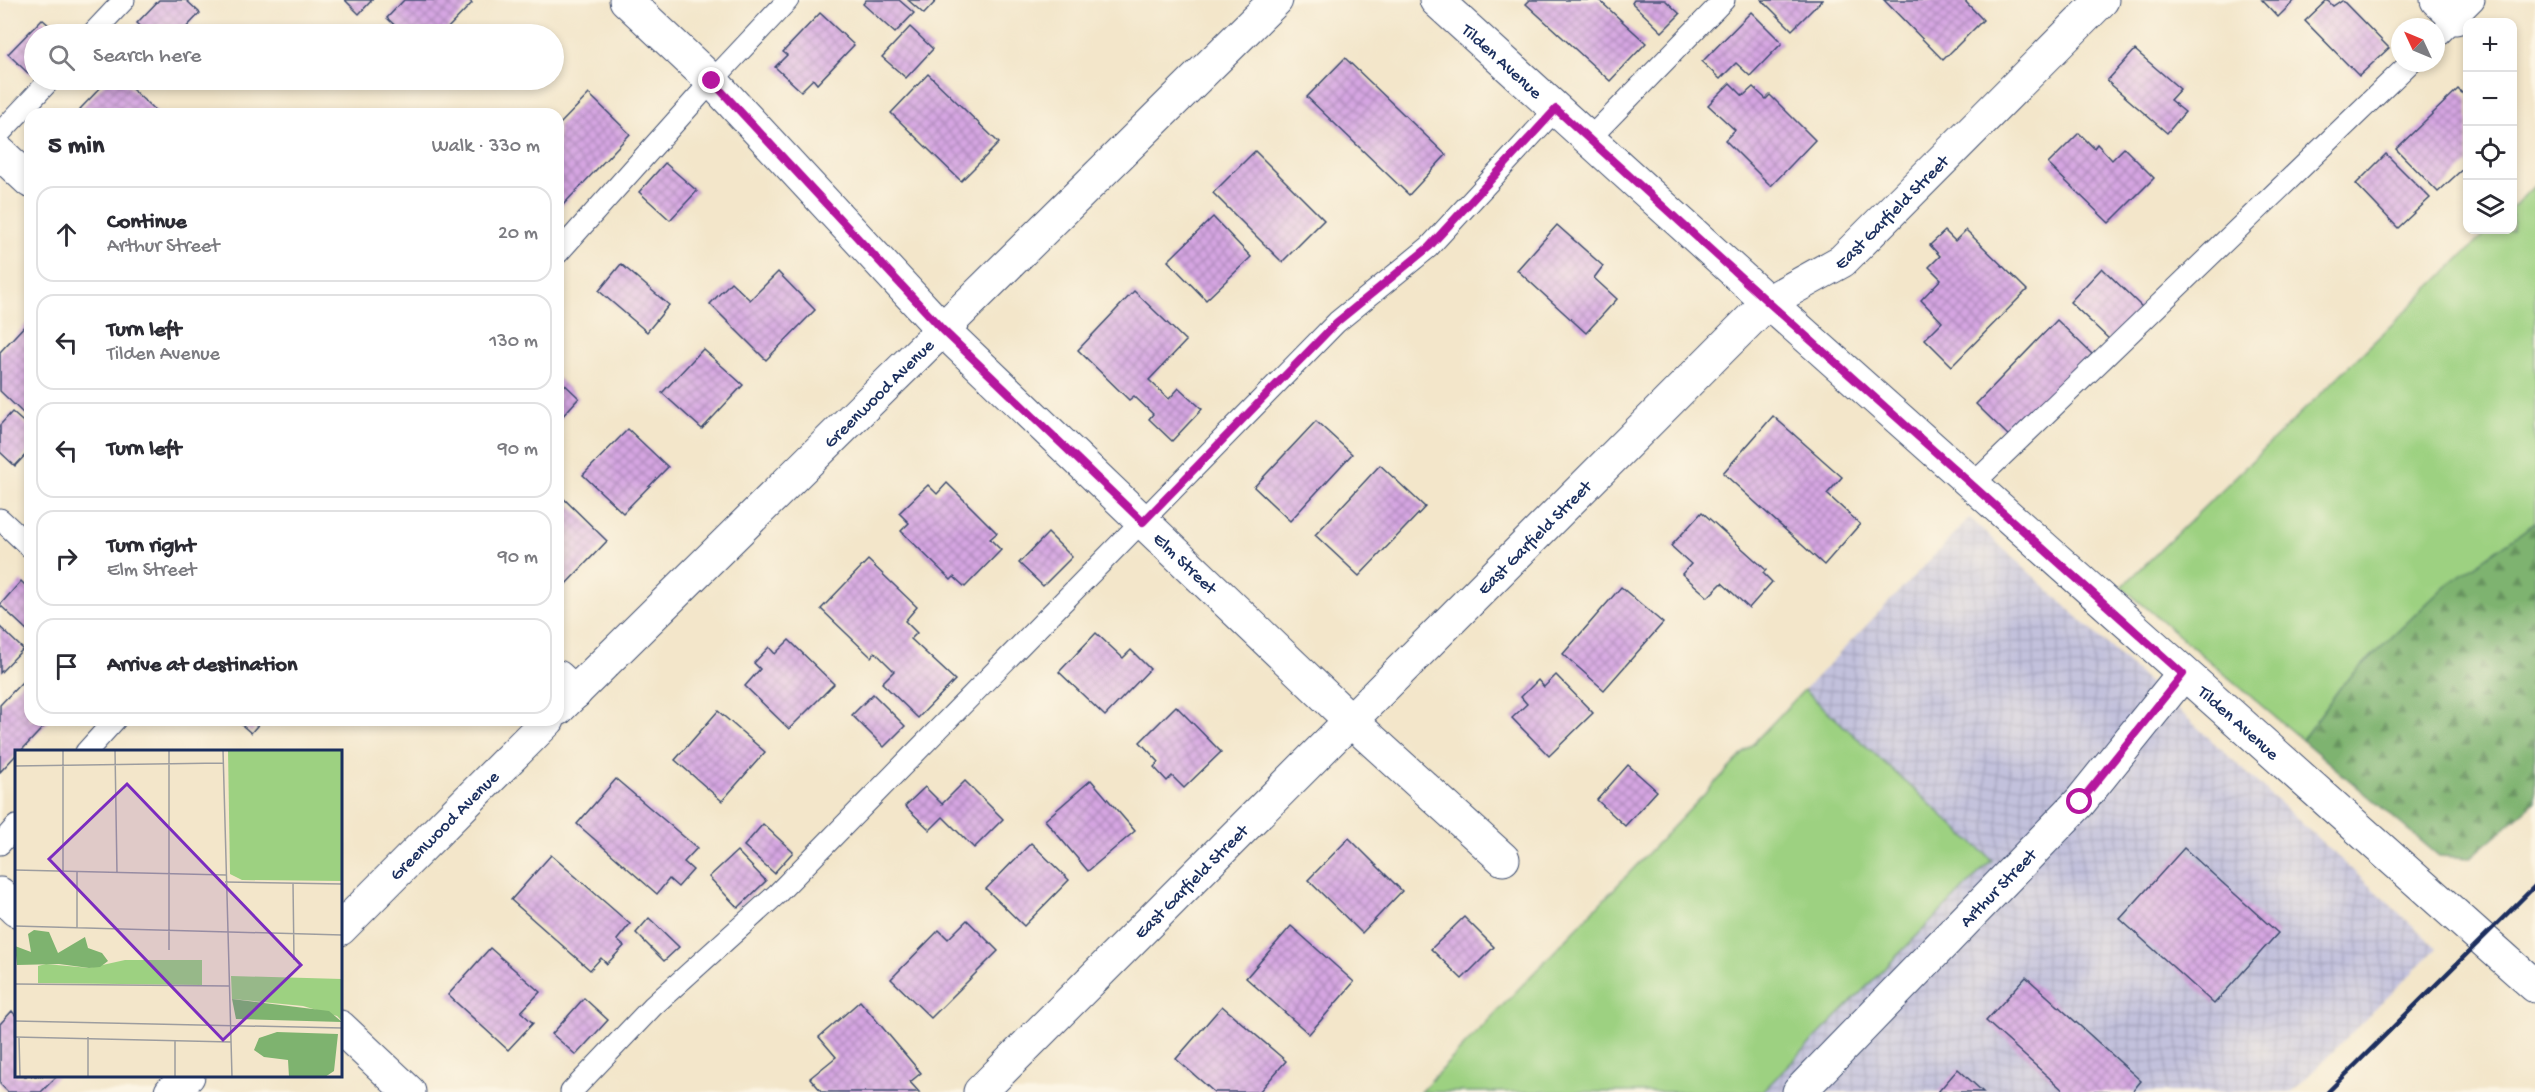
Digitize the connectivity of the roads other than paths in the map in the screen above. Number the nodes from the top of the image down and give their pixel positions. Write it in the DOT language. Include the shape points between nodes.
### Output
graph roads {
  1 [pos="124,0"];
  2 [pos="626,0"];
  3 [pos="788,0"];
  4 [pos="1276,0"];
  5 [pos="1436,0"];
  6 [pos="1724,0"];
  7 [pos="2102,0"];
  8 [pos="101,24"];
  9 [pos="2401,72"];
  10 [pos="712,81"];
  11 [pos="41,90"];
  12 [pos="1556,109"];
  13 [pos="0,133"];
  14 [pos="1589,139"];
  15 [pos="0,153"];
  16 [pos="24,175"];
  17 [pos="564,246"];
  18 [pos="1768,302"];
  19 [pos="943,330"];
  20 [pos="1972,485"];
  21 [pos="0,519"];
  22 [pos="1143,522"];
  23 [pos="24,542"];
  24 [pos="2183,674"];
  25 [pos="564,693"];
  26 [pos="1350,720"];
  27 [pos="110,726"];
  28 [pos="542,726"];
  29 [pos="88,750"];
  30 [pos="15,827"];
  31 [pos="0,844"];
  32 [pos="1503,859"];
  33 [pos="0,894"];
  34 [pos="15,909"];
  35 [pos="342,927"];
  36 [pos="2535,986"];
  37 [pos="342,1029"];
  38 [pos="187,1077"];
  39 [pos="171,1092"];
  40 [pos="409,1092"];
  41 [pos="571,1092"];
  42 [pos="980,1092"];
  43 [pos="1799,1092"];
  1 -- 8 [label="lane"];
  2 -- 10 [label="street, Elm Street"];
  3 -- 10 [label="lane"];
  4 -- 19 [label="street, Greenwood Avenue"];
  5 -- 12 [label="street, Tilden Avenue"];
  6 -- 14 [label="lane"];
  7 -- 18 [label="street, East Garfield Street" via="1842,261"];
  9 -- 20 [label="lane"];
  10 -- 17 [label="lane"];
  10 -- 19 [label="street, Elm Street"];
  11 -- 13 [label="lane"];
  12 -- 14 [label="street, Tilden Avenue"];
  12 -- 22 [label="lane" via="1429,247 1337,322"];
  14 -- 18 [label="street, Tilden Avenue"];
  15 -- 16 [label="street"];
  18 -- 20 [label="street, Tilden Avenue"];
  18 -- 26 [label="street, East Garfield Street"];
  19 -- 22 [label="street, Elm Street"];
  19 -- 25 [label="street, Greenwood Avenue"];
  20 -- 24 [label="street, Tilden Avenue"];
  21 -- 23 [label="lane"];
  22 -- 26 [label="street, Elm Street"];
  22 -- 41 [label="lane" via="777,894 653,1006"];
  24 -- 36 [label="street, Tilden Avenue"];
  24 -- 43 [label="street, Arthur Street" via="2080,802"];
  26 -- 32 [label="street, Elm Street"];
  26 -- 42 [label="street, East Garfield Street"];
  27 -- 29 [label="lane"];
  28 -- 35 [label="street, Greenwood Avenue"];
  30 -- 31 [label="lane"];
  33 -- 34 [label="street"];
  37 -- 40 [label="street"];
  38 -- 39 [label="street"];
}
